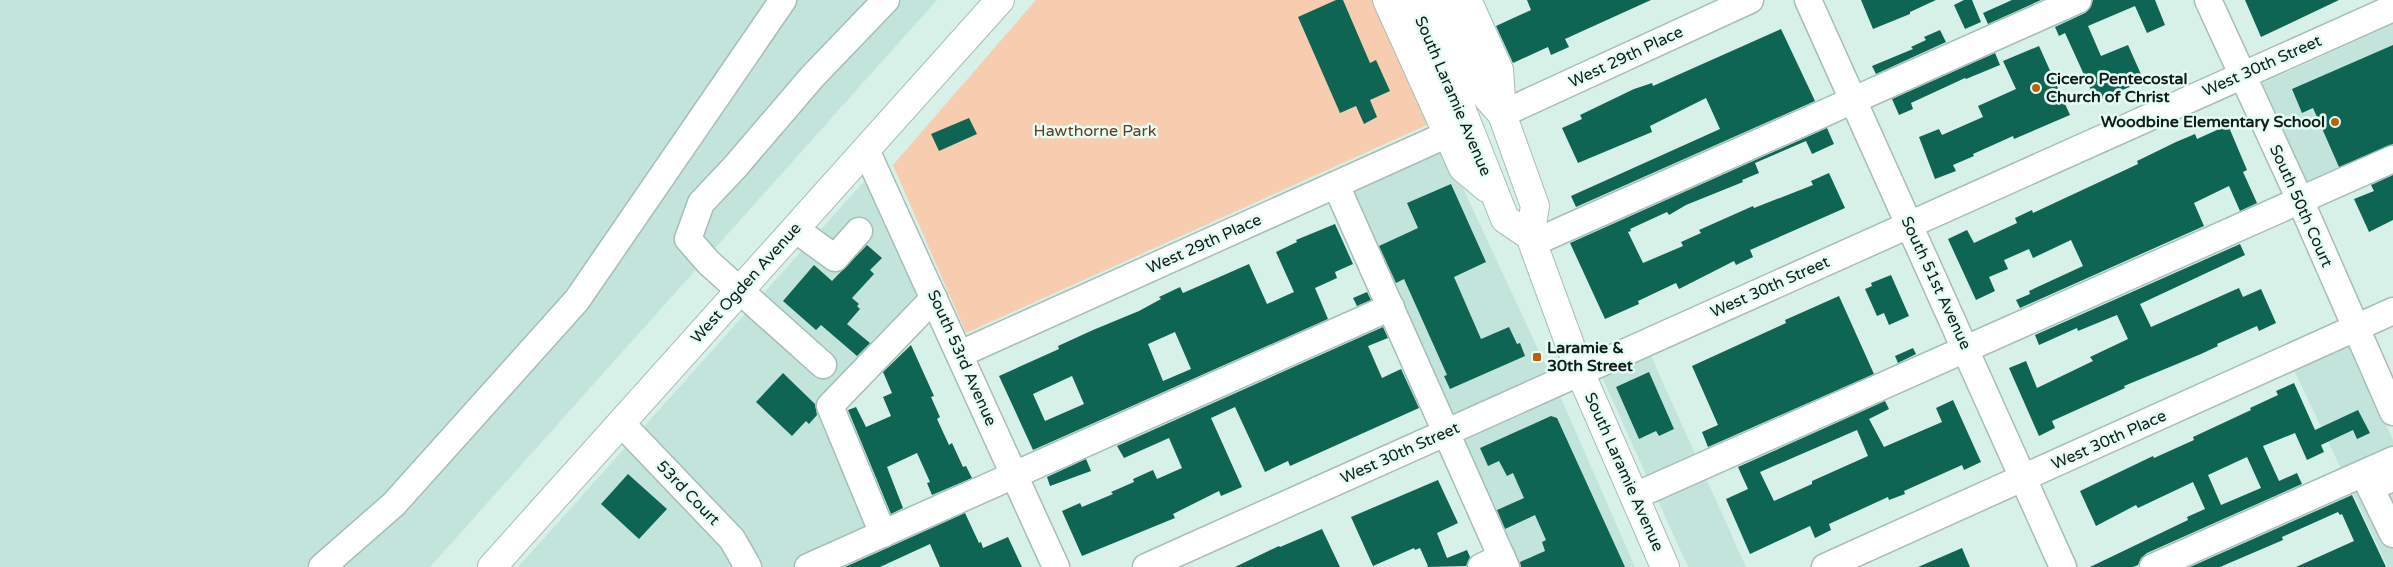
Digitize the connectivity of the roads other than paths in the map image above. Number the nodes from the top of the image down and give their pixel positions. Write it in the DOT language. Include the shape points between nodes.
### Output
graph roads {
  1 [pos="784,0"];
  2 [pos="886,0"];
  3 [pos="1000,0"];
  4 [pos="1387,0"];
  5 [pos="1412,0"];
  6 [pos="1439,0"];
  7 [pos="1467,0"];
  8 [pos="1750,0"];
  9 [pos="1808,0"];
  10 [pos="2078,0"];
  11 [pos="2208,0"];
  12 [pos="2393,8"];
  13 [pos="2242,75"];
  14 [pos="1853,101"];
  15 [pos="1502,114"];
  16 [pos="1448,134"];
  17 [pos="866,150"];
  18 [pos="2393,159"];
  19 [pos="1336,185"];
  20 [pos="1493,193"];
  21 [pos="2300,200"];
  22 [pos="1909,225"];
  23 [pos="795,229"];
  24 [pos="859,231"];
  25 [pos="1531,239"];
  26 [pos="740,290"];
  27 [pos="934,298"];
  28 [pos="1391,307"];
  29 [pos="2393,311"];
  30 [pos="2355,328"];
  31 [pos="1966,350"];
  32 [pos="960,354"];
  33 [pos="822,365"];
  34 [pos="1580,372"];
  35 [pos="2393,412"];
  36 [pos="621,423"];
  37 [pos="1446,432"];
  38 [pos="2393,460"];
  39 [pos="1015,475"];
  40 [pos="2023,478"];
  41 [pos="2393,478"];
  42 [pos="1634,496"];
  43 [pos="883,534"];
  44 [pos="2393,534"];
  45 [pos="1496,564"];
  46 [pos="322,567"];
  47 [pos="492,567"];
  48 [pos="748,567"];
  49 [pos="808,567"];
  50 [pos="1056,567"];
  51 [pos="1146,567"];
  52 [pos="1666,567"];
  53 [pos="1825,567"];
  54 [pos="2063,567"];
  55 [pos="2153,567"];
  1 -- 46 [label="street" via="577,300 394,504"];
  2 -- 26 [label="street" via="812,77 701,203 688,239"];
  3 -- 17 [label="main road, West Ogden Avenue"];
  4 -- 16 [label="main road"];
  5 -- 20 [label="main road, South Laramie Avenue" via="1459,103"];
  6 -- 15 [label="main road, South Laramie Avenue" via="1477,86"];
  7 -- 15 [label="main road" via="1499,70"];
  8 -- 15 [label="street, West 29th Place"];
  9 -- 14 [label="street, South 51st Avenue"];
  10 -- 14 [label="street"];
  11 -- 13 [label="street, South 50th Court"];
  12 -- 13 [label="street, West 30th Street"];
  13 -- 21 [label="street, South 50th Court"];
  13 -- 22 [label="street, West 30th Street"];
  14 -- 22 [label="street, South 51st Avenue"];
  14 -- 25 [label="street"];
  15 -- 25 [label="main road, South Laramie Avenue" via="1535,206"];
  16 -- 19 [label="street, West 29th Place"];
  16 -- 20 [label="main road" via="1463,168"];
  17 -- 23 [label="main road, West Ogden Avenue"];
  17 -- 27 [label="street, South 53rd Avenue"];
  18 -- 21 [label="street"];
  19 -- 28 [label="street"];
  19 -- 32 [label="street, West 29th Place"];
  20 -- 25 [label="main road, South Laramie Avenue" via="1505,219"];
  21 -- 30 [label="street, South 50th Court"];
  21 -- 31 [label="street"];
  22 -- 31 [label="street, South 51st Avenue"];
  22 -- 34 [label="street, West 30th Street"];
  23 -- 24 [label="street" via="835,258"];
  23 -- 26 [label="main road, West Ogden Avenue"];
  25 -- 34 [label="main road, South Laramie Avenue"];
  26 -- 33 [label="street"];
  26 -- 36 [label="main road, West Ogden Avenue"];
  27 -- 32 [label="street, South 53rd Avenue"];
  27 -- 43 [label="street" via="830,406"];
  28 -- 37 [label="street"];
  28 -- 39 [label="street"];
  29 -- 30 [label="street, West 30th Place"];
  30 -- 35 [label="street, South 50th Court"];
  30 -- 40 [label="street, West 30th Place"];
  31 -- 40 [label="street, South 51st Avenue"];
  31 -- 42 [label="street"];
  32 -- 39 [label="street, South 53rd Avenue"];
  34 -- 37 [label="street, West 30th Street"];
  34 -- 42 [label="main road, South Laramie Avenue"];
  36 -- 47 [label="main road, West Ogden Avenue"];
  36 -- 48 [label="street, 53rd Court" via="732,539"];
  37 -- 45 [label="street"];
  37 -- 51 [label="street, West 30th Street"];
  38 -- 55 [label="street"];
  39 -- 43 [label="street"];
  39 -- 50 [label="street, South 53rd Avenue"];
  40 -- 53 [label="street, West 30th Place"];
  40 -- 54 [label="street, South 51st Avenue"];
  41 -- 44 [label="street" via="2370,487"];
  42 -- 52 [label="main road, South Laramie Avenue"];
  43 -- 49 [label="street"];
}
